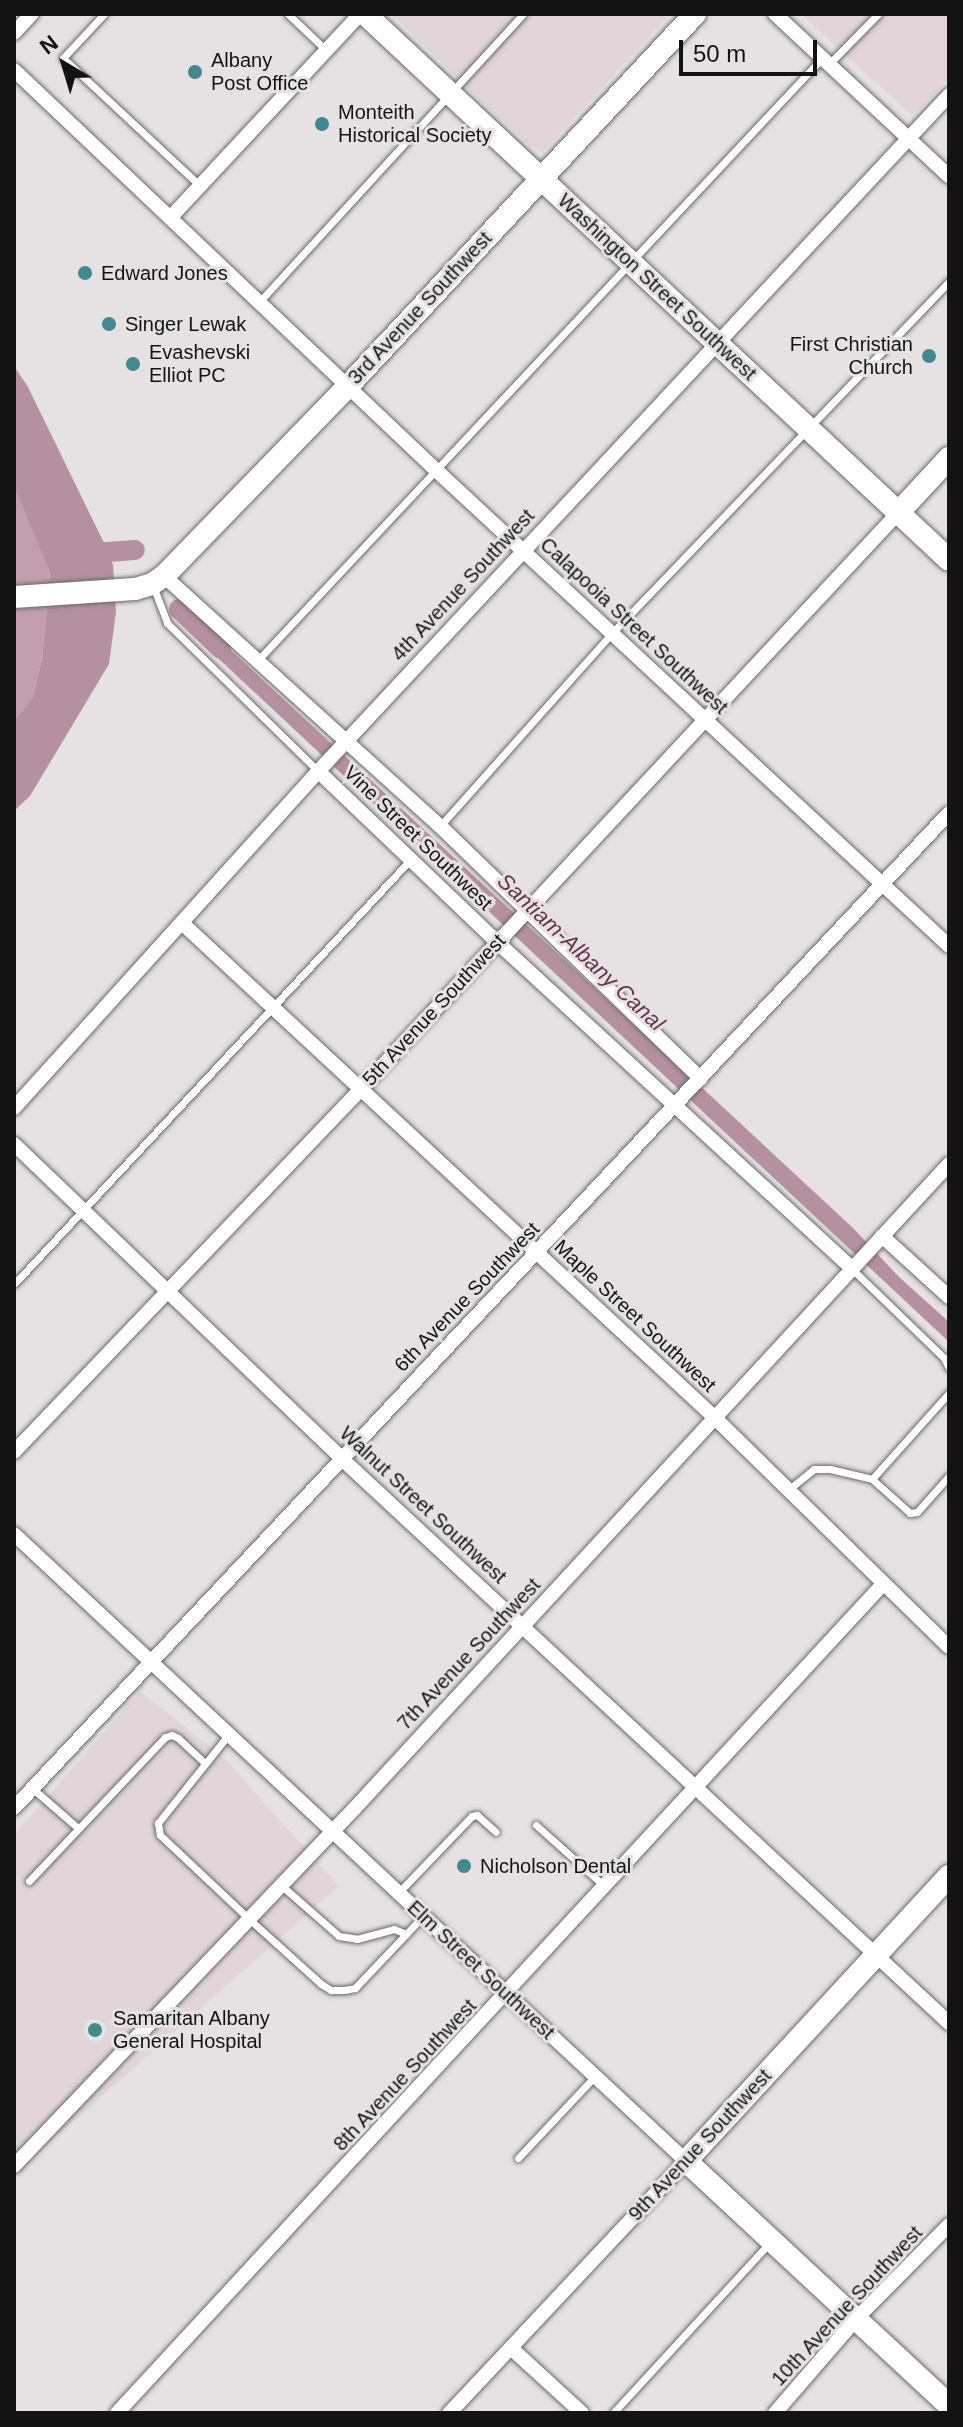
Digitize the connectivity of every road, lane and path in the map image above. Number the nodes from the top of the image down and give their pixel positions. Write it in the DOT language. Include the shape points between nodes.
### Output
graph roads {
  1 [pos="32,14"];
  2 [pos="104,14"];
  3 [pos="288,14"];
  4 [pos="362,14"];
  5 [pos="523,14"];
  6 [pos="695,14"];
  7 [pos="775,14"];
  8 [pos="878,14"];
  9 [pos="14,33"];
  10 [pos="328,51"];
  11 [pos="826,61"];
  12 [pos="14,70"];
  13 [pos="450,93"];
  14 [pos="949,95"];
  15 [pos="909,139"];
  16 [pos="949,176"];
  17 [pos="541,178"];
  18 [pos="201,187"];
  19 [pos="170,218"];
  20 [pos="629,262"];
  21 [pos="949,281"];
  22 [pos="261,300"];
  23 [pos="717,344"];
  24 [pos="349,385"];
  25 [pos="809,430"];
  26 [pos="949,458"];
  27 [pos="437,471"];
  28 [pos="899,512"];
  29 [pos="523,548"];
  30 [pos="949,560"];
  31 [pos="150,583"];
  32 [pos="14,597"];
  33 [pos="612,633"];
  34 [pos="257,661"];
  35 [pos="704,719"];
  36 [pos="343,744"];
  37 [pos="321,767"];
  38 [pos="949,813"];
  39 [pos="440,826"];
  40 [pos="412,858"];
  41 [pos="884,884"];
  42 [pos="523,914"];
  43 [pos="182,923"];
  44 [pos="501,938"];
  45 [pos="949,946"];
  46 [pos="271,1006"];
  47 [pos="700,1080"];
  48 [pos="360,1090"];
  49 [pos="680,1102"];
  50 [pos="14,1108"];
  51 [pos="14,1144"];
  52 [pos="949,1164"];
  53 [pos="82,1210"];
  54 [pos="878,1241"];
  55 [pos="537,1253"];
  56 [pos="857,1265"];
  57 [pos="14,1284"];
  58 [pos="168,1291"];
  59 [pos="949,1297"];
  60 [pos="949,1368"];
  61 [pos="949,1393"];
  62 [pos="715,1418"];
  63 [pos="14,1452"];
  64 [pos="341,1458"];
  65 [pos="949,1476"];
  66 [pos="872,1479"];
  67 [pos="788,1490"];
  68 [pos="14,1534"];
  69 [pos="882,1585"];
  70 [pos="523,1625"];
  71 [pos="949,1647"];
  72 [pos="150,1663"];
  73 [pos="229,1734"];
  74 [pos="205,1763"];
  75 [pos="32,1788"];
  76 [pos="696,1789"];
  77 [pos="14,1808"];
  78 [pos="536,1825"];
  79 [pos="78,1828"];
  80 [pos="333,1829"];
  81 [pos="496,1832"];
  82 [pos="949,1876"];
  83 [pos="29,1881"];
  84 [pos="280,1885"];
  85 [pos="605,1887"];
  86 [pos="399,1892"];
  87 [pos="424,1915"];
  88 [pos="248,1918"];
  89 [pos="406,1934"];
  90 [pos="876,1953"];
  91 [pos="507,1995"];
  92 [pos="949,2023"];
  93 [pos="595,2076"];
  94 [pos="518,2158"];
  95 [pos="686,2161"];
  96 [pos="15,2163"];
  97 [pos="949,2225"];
  98 [pos="772,2241"];
  99 [pos="857,2318"];
  100 [pos="511,2348"];
  101 [pos="949,2407"];
  102 [pos="117,2413"];
  103 [pos="449,2413"];
  104 [pos="582,2413"];
  105 [pos="613,2413"];
  106 [pos="775,2413"];
  107 [pos="945,2413"];
  1 -- 9 [label="street"];
  2 -- 18 [label="lane" via="63,58"];
  3 -- 10 [label="lane"];
  4 -- 10 [label="street"];
  4 -- 13 [label="street, Washington Street Southwest"];
  5 -- 13 [label="lane"];
  6 -- 17 [label="street, 3rd Avenue Southwest"];
  7 -- 11 [label="street"];
  8 -- 11 [label="lane"];
  10 -- 18 [label="street"];
  11 -- 15 [label="street"];
  11 -- 20 [label="lane"];
  12 -- 19 [label="street, Calapooia Street Southwest"];
  13 -- 17 [label="street, Washington Street Southwest"];
  13 -- 22 [label="lane"];
  14 -- 15 [label="street, 4th Avenue Southwest"];
  15 -- 16 [label="street"];
  15 -- 23 [label="street, 4th Avenue Southwest"];
  17 -- 20 [label="street, Washington Street Southwest"];
  17 -- 24 [label="street, 3rd Avenue Southwest"];
  18 -- 19 [label="street"];
  19 -- 22 [label="street, Calapooia Street Southwest"];
  20 -- 23 [label="street, Washington Street Southwest"];
  20 -- 27 [label="lane"];
  21 -- 25 [label="lane"];
  22 -- 24 [label="street, Calapooia Street Southwest"];
  23 -- 25 [label="street, Washington Street Southwest"];
  23 -- 29 [label="street, 4th Avenue Southwest"];
  24 -- 27 [label="street, Calapooia Street Southwest"];
  24 -- 31 [label="street, 3rd Avenue Southwest"];
  25 -- 28 [label="street, Washington Street Southwest"];
  25 -- 33 [label="lane"];
  26 -- 28 [label="street, 5th Avenue Southwest"];
  27 -- 29 [label="street, Calapooia Street Southwest"];
  27 -- 34 [label="lane"];
  28 -- 30 [label="street, Washington Street Southwest"];
  28 -- 35 [label="street, 5th Avenue Southwest"];
  29 -- 33 [label="street, Calapooia Street Southwest"];
  29 -- 36 [label="street, 4th Avenue Southwest"];
  31 -- 32 [label="street"];
  31 -- 34 [label="street, Vine Street Southwest"];
  31 -- 37 [label="lane, Vine Street Southwest" via="167,623"];
  33 -- 35 [label="street, Calapooia Street Southwest"];
  33 -- 39 [label="lane"];
  34 -- 36 [label="street, Vine Street Southwest"];
  35 -- 41 [label="street, Calapooia Street Southwest"];
  35 -- 42 [label="street, 5th Avenue Southwest"];
  36 -- 37 [label="street, 4th Avenue Southwest"];
  36 -- 39 [label="street, Vine Street Southwest"];
  37 -- 40 [label="street, Vine Street Southwest"];
  37 -- 43 [label="street, 4th Avenue Southwest"];
  38 -- 41 [label="street, 6th Avenue Southwest"];
  39 -- 42 [label="street, Vine Street Southwest"];
  40 -- 44 [label="street, Vine Street Southwest"];
  40 -- 46 [label="lane"];
  41 -- 45 [label="street, Calapooia Street Southwest"];
  41 -- 47 [label="street, 6th Avenue Southwest"];
  42 -- 44 [label="street, 5th Avenue Southwest"];
  42 -- 47 [label="street, Vine Street Southwest"];
  43 -- 46 [label="street, Maple Street Southwest"];
  43 -- 50 [label="street, 4th Avenue Southwest"];
  44 -- 48 [label="street, 5th Avenue Southwest"];
  44 -- 49 [label="street, Vine Street Southwest"];
  46 -- 48 [label="street, Maple Street Southwest"];
  46 -- 53 [label="lane"];
  47 -- 49 [label="street, 6th Avenue Southwest"];
  48 -- 55 [label="street, Maple Street Southwest"];
  48 -- 58 [label="street, 5th Avenue Southwest"];
  49 -- 55 [label="street, 6th Avenue Southwest"];
  49 -- 56 [label="street, Vine Street Southwest"];
  51 -- 53 [label="street, Walnut Street Southwest"];
  52 -- 54 [label="street, 7th Avenue Southwest"];
  53 -- 57 [label="lane"];
  53 -- 58 [label="street, Walnut Street Southwest"];
  54 -- 56 [label="street, 7th Avenue Southwest"];
  54 -- 59 [label="street"];
  55 -- 62 [label="street, Maple Street Southwest"];
  55 -- 64 [label="street, 6th Avenue Southwest"];
  56 -- 60 [label="lane"];
  56 -- 62 [label="street, 7th Avenue Southwest"];
  58 -- 63 [label="street, 5th Avenue Southwest"];
  58 -- 64 [label="street, Walnut Street Southwest"];
  61 -- 66 [label="lane"];
  62 -- 67 [label="street, Maple Street Southwest"];
  62 -- 70 [label="street, 7th Avenue Southwest"];
  64 -- 70 [label="street, Walnut Street Southwest"];
  64 -- 72 [label="street, 6th Avenue Southwest"];
  65 -- 66 [label="lane" via="917,1512 910,1513"];
  66 -- 67 [label="lane" via="814,1469"];
  67 -- 69 [label="street, Maple Street Southwest"];
  68 -- 72 [label="street, Elm Street Southwest"];
  69 -- 71 [label="street, Maple Street Southwest"];
  69 -- 76 [label="street, 8th Avenue Southwest"];
  70 -- 76 [label="street, Walnut Street Southwest"];
  70 -- 80 [label="street, 7th Avenue Southwest"];
  72 -- 73 [label="street, Elm Street Southwest"];
  72 -- 75 [label="street, 6th Avenue Southwest"];
  73 -- 74 [label="lane"];
  73 -- 80 [label="street, Elm Street Southwest"];
  74 -- 79 [label="lane" via="178,1738 165,1737"];
  74 -- 88 [label="lane" via="158,1823 160,1835"];
  75 -- 77 [label="street, 6th Avenue Southwest"];
  75 -- 79 [label="lane"];
  76 -- 85 [label="street, 8th Avenue Southwest"];
  76 -- 90 [label="street, Walnut Street Southwest"];
  78 -- 85 [label="lane"];
  79 -- 83 [label="lane"];
  80 -- 84 [label="street, 7th Avenue Southwest"];
  80 -- 86 [label="street, Elm Street Southwest"];
  81 -- 86 [label="lane" via="472,1816"];
  82 -- 90 [label="street, 9th Avenue Southwest"];
  84 -- 88 [label="street, 7th Avenue Southwest"];
  84 -- 89 [label="lane" via="339,1936 357,1939 394,1929"];
  85 -- 91 [label="street, 8th Avenue Southwest"];
  86 -- 87 [label="street, Elm Street Southwest"];
  87 -- 89 [label="lane"];
  87 -- 91 [label="street, Elm Street Southwest"];
  88 -- 89 [label="lane" via="331,1990 355,1988"];
  88 -- 96 [label="street, 7th Avenue Southwest"];
  90 -- 92 [label="street, Walnut Street Southwest"];
  90 -- 95 [label="street, 9th Avenue Southwest"];
  91 -- 93 [label="street, Elm Street Southwest"];
  91 -- 102 [label="street, 8th Avenue Southwest"];
  93 -- 94 [label="lane"];
  93 -- 95 [label="street, Elm Street Southwest"];
  95 -- 98 [label="street, Elm Street Southwest"];
  95 -- 100 [label="street, 9th Avenue Southwest"];
  97 -- 99 [label="street, 10th Avenue Southwest"];
  98 -- 99 [label="street, Elm Street Southwest"];
  98 -- 105 [label="lane"];
  99 -- 101 [label="street, Elm Street Southwest"];
  99 -- 106 [label="street, 10th Avenue Southwest"];
  100 -- 103 [label="street, 9th Avenue Southwest"];
  100 -- 104 [label="street"];
  101 -- 107 [label="lane"];
}
